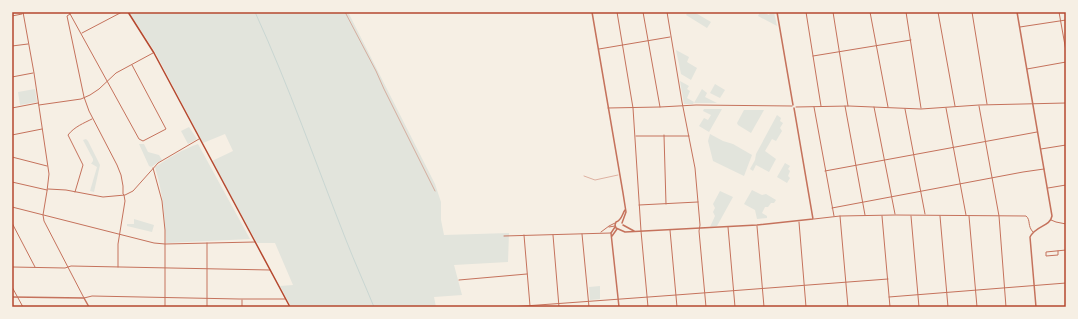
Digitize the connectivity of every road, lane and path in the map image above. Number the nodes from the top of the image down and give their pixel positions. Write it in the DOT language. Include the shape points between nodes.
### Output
graph roads {
  1 [pos="122,12"];
  2 [pos="128,12"];
  3 [pos="345,12"];
  4 [pos="592,12"];
  5 [pos="617,12"];
  6 [pos="643,12"];
  7 [pos="667,12"];
  8 [pos="777,12"];
  9 [pos="806,12"];
  10 [pos="833,12"];
  11 [pos="870,12"];
  12 [pos="906,12"];
  13 [pos="938,12"];
  14 [pos="972,12"];
  15 [pos="1017,12"];
  16 [pos="1059,12"];
  17 [pos="23,13"];
  18 [pos="70,13"];
  19 [pos="12,16"];
  20 [pos="1066,20"];
  21 [pos="1061,21"];
  22 [pos="1020,27"];
  23 [pos="82,34"];
  24 [pos="671,37"];
  25 [pos="911,40"];
  26 [pos="648,41"];
  27 [pos="28,43"];
  28 [pos="622,45"];
  29 [pos="12,46"];
  30 [pos="876,46"];
  31 [pos="598,49"];
  32 [pos="1066,51"];
  33 [pos="840,52"];
  34 [pos="154,53"];
  35 [pos="813,56"];
  36 [pos="1066,62"];
  37 [pos="132,65"];
  38 [pos="1027,69"];
  39 [pos="34,73"];
  40 [pos="12,77"];
  41 [pos="108,81"];
  42 [pos="84,97"];
  43 [pos="39,104"];
  44 [pos="1033,104"];
  45 [pos="1066,104"];
  46 [pos="793,105"];
  47 [pos="979,105"];
  48 [pos="987,105"];
  49 [pos="683,106"];
  50 [pos="814,106"];
  51 [pos="821,106"];
  52 [pos="845,106"];
  53 [pos="848,106"];
  54 [pos="955,106"];
  55 [pos="660,107"];
  56 [pos="874,107"];
  57 [pos="946,107"];
  58 [pos="12,108"];
  59 [pos="608,108"];
  60 [pos="634,108"];
  61 [pos="795,108"];
  62 [pos="888,108"];
  63 [pos="904,108"];
  64 [pos="922,109"];
  65 [pos="93,119"];
  66 [pos="42,129"];
  67 [pos="1038,132"];
  68 [pos="12,135"];
  69 [pos="664,135"];
  70 [pos="635,136"];
  71 [pos="689,136"];
  72 [pos="199,139"];
  73 [pos="986,142"];
  74 [pos="1066,145"];
  75 [pos="954,147"];
  76 [pos="1041,149"];
  77 [pos="913,155"];
  78 [pos="12,156"];
  79 [pos="885,160"];
  80 [pos="856,165"];
  81 [pos="48,166"];
  82 [pos="153,168"];
  83 [pos="1044,169"];
  84 [pos="825,171"];
  85 [pos="620,175"];
  86 [pos="584,176"];
  87 [pos="992,178"];
  88 [pos="12,182"];
  89 [pos="960,184"];
  90 [pos="1066,185"];
  91 [pos="1048,188"];
  92 [pos="47,190"];
  93 [pos="435,191"];
  94 [pos="75,192"];
  95 [pos="920,192"];
  96 [pos="124,195"];
  97 [pos="891,197"];
  98 [pos="698,202"];
  99 [pos="863,202"];
  100 [pos="666,204"];
  101 [pos="639,205"];
  102 [pos="12,207"];
  103 [pos="832,208"];
  104 [pos="626,210"];
  105 [pos="43,215"];
  106 [pos="866,215"];
  107 [pos="882,215"];
  108 [pos="895,215"];
  109 [pos="911,215"];
  110 [pos="925,215"];
  111 [pos="940,215"];
  112 [pos="834,216"];
  113 [pos="840,216"];
  114 [pos="966,216"];
  115 [pos="969,216"];
  116 [pos="999,216"];
  117 [pos="814,219"];
  118 [pos="1051,220"];
  119 [pos="619,221"];
  120 [pos="798,221"];
  121 [pos="12,223"];
  122 [pos="615,223"];
  123 [pos="622,224"];
  124 [pos="1066,224"];
  125 [pos="758,226"];
  126 [pos="608,227"];
  127 [pos="615,227"];
  128 [pos="728,227"];
  129 [pos="700,228"];
  130 [pos="618,229"];
  131 [pos="670,230"];
  132 [pos="634,231"];
  133 [pos="641,231"];
  134 [pos="1033,232"];
  135 [pos="582,233"];
  136 [pos="600,233"];
  137 [pos="611,233"];
  138 [pos="120,234"];
  139 [pos="524,235"];
  140 [pos="553,235"];
  141 [pos="504,236"];
  142 [pos="612,236"];
  143 [pos="255,242"];
  144 [pos="207,243"];
  145 [pos="165,244"];
  146 [pos="1066,250"];
  147 [pos="1058,251"];
  148 [pos="12,267"];
  149 [pos="35,267"];
  150 [pos="68,267"];
  151 [pos="118,267"];
  152 [pos="165,269"];
  153 [pos="207,269"];
  154 [pos="270,270"];
  155 [pos="528,274"];
  156 [pos="888,278"];
  157 [pos="459,280"];
  158 [pos="846,282"];
  159 [pos="1066,283"];
  160 [pos="804,285"];
  161 [pos="1034,285"];
  162 [pos="12,287"];
  163 [pos="1004,287"];
  164 [pos="763,288"];
  165 [pos="975,290"];
  166 [pos="734,291"];
  167 [pos="947,292"];
  168 [pos="705,293"];
  169 [pos="918,295"];
  170 [pos="676,296"];
  171 [pos="12,297"];
  172 [pos="17,297"];
  173 [pos="647,297"];
  174 [pos="889,297"];
  175 [pos="84,298"];
  176 [pos="165,298"];
  177 [pos="207,299"];
  178 [pos="242,299"];
  179 [pos="286,299"];
  180 [pos="618,299"];
  181 [pos="588,302"];
  182 [pos="559,304"];
  183 [pos="530,306"];
  184 [pos="23,307"];
  185 [pos="89,307"];
  186 [pos="165,307"];
  187 [pos="207,307"];
  188 [pos="242,307"];
  189 [pos="290,307"];
  190 [pos="511,307"];
  191 [pos="559,307"];
  192 [pos="589,307"];
  193 [pos="619,307"];
  194 [pos="648,307"];
  195 [pos="677,307"];
  196 [pos="706,307"];
  197 [pos="735,307"];
  198 [pos="764,307"];
  199 [pos="806,307"];
  200 [pos="848,307"];
  201 [pos="890,307"];
  202 [pos="919,307"];
  203 [pos="948,307"];
  204 [pos="977,307"];
  205 [pos="1006,307"];
  206 [pos="1036,307"];
  1 -- 23 [label="street"];
  2 -- 34 [label="main road"];
  3 -- 93 [label="lane"];
  4 -- 31 [label="street"];
  5 -- 28 [label="street"];
  6 -- 26 [label="street"];
  7 -- 24 [label="street"];
  8 -- 46 [label="street"];
  9 -- 35 [label="street"];
  10 -- 33 [label="street"];
  11 -- 30 [label="street"];
  12 -- 25 [label="street"];
  13 -- 54 [label="street"];
  14 -- 48 [label="street"];
  15 -- 22 [label="street"];
  16 -- 21 [label="street"];
  17 -- 19 [label="street"];
  17 -- 27 [label="street"];
  18 -- 23 [label="street"];
  18 -- 42 [label="street" via="67,16"];
  20 -- 21 [label="street"];
  21 -- 22 [label="street"];
  21 -- 32 [label="street"];
  22 -- 38 [label="street"];
  23 -- 41 [label="street"];
  24 -- 26 [label="street"];
  24 -- 49 [label="street"];
  25 -- 30 [label="street"];
  25 -- 64 [label="street"];
  26 -- 28 [label="street"];
  26 -- 55 [label="street"];
  27 -- 29 [label="street"];
  27 -- 39 [label="street"];
  28 -- 31 [label="street"];
  28 -- 60 [label="street"];
  30 -- 33 [label="street"];
  30 -- 62 [label="street"];
  31 -- 59 [label="street"];
  33 -- 35 [label="street"];
  33 -- 53 [label="street"];
  34 -- 37 [label="street"];
  34 -- 72 [label="main road"];
  35 -- 51 [label="street"];
  36 -- 38 [label="street"];
  37 -- 41 [label="street" via="116,73"];
  37 -- 41 [label="street" via="166,129 143,142 139,139"];
  38 -- 44 [label="street"];
  39 -- 40 [label="street"];
  39 -- 43 [label="street"];
  41 -- 42 [label="street"];
  42 -- 43 [label="street"];
  42 -- 65 [label="street"];
  43 -- 58 [label="street"];
  43 -- 66 [label="street"];
  44 -- 45 [label="street"];
  44 -- 48 [label="street"];
  44 -- 67 [label="street"];
  46 -- 49 [label="street"];
  46 -- 61 [label="street"];
  47 -- 48 [label="street"];
  47 -- 54 [label="street"];
  47 -- 73 [label="street"];
  49 -- 55 [label="street"];
  49 -- 71 [label="street"];
  50 -- 51 [label="street"];
  50 -- 61 [label="street"];
  50 -- 84 [label="street"];
  51 -- 52 [label="street"];
  52 -- 53 [label="street"];
  52 -- 80 [label="street"];
  53 -- 56 [label="street"];
  54 -- 57 [label="street"];
  55 -- 60 [label="street"];
  56 -- 62 [label="street"];
  56 -- 79 [label="street"];
  57 -- 64 [label="street"];
  57 -- 75 [label="street"];
  59 -- 60 [label="street"];
  59 -- 85 [label="street"];
  60 -- 70 [label="street"];
  61 -- 117 [label="street"];
  62 -- 63 [label="street"];
  63 -- 64 [label="street"];
  63 -- 77 [label="street"];
  65 -- 94 [label="street" via="68,135 83,165"];
  65 -- 96 [label="street" via="117,165"];
  66 -- 68 [label="street"];
  66 -- 81 [label="street"];
  67 -- 73 [label="street"];
  67 -- 76 [label="street"];
  69 -- 70 [label="street"];
  69 -- 71 [label="street"];
  69 -- 100 [label="street"];
  70 -- 101 [label="street"];
  71 -- 98 [label="street"];
  72 -- 82 [label="street"];
  72 -- 143 [label="main road"];
  73 -- 75 [label="street"];
  73 -- 87 [label="street"];
  74 -- 76 [label="street"];
  75 -- 77 [label="street"];
  75 -- 89 [label="street"];
  76 -- 83 [label="street"];
  77 -- 79 [label="street"];
  77 -- 95 [label="street"];
  78 -- 81 [label="street"];
  79 -- 80 [label="street"];
  79 -- 97 [label="street"];
  80 -- 84 [label="street"];
  80 -- 99 [label="street"];
  81 -- 92 [label="street"];
  82 -- 96 [label="street" via="133,191"];
  82 -- 145 [label="street" via="162,201"];
  83 -- 87 [label="street"];
  83 -- 91 [label="street"];
  84 -- 103 [label="street"];
  85 -- 86 [label="lane" via="595,180"];
  85 -- 104 [label="street"];
  87 -- 89 [label="street"];
  87 -- 116 [label="street"];
  88 -- 92 [label="street"];
  89 -- 95 [label="street"];
  89 -- 114 [label="street"];
  90 -- 91 [label="street"];
  91 -- 118 [label="street"];
  92 -- 94 [label="street"];
  92 -- 105 [label="street"];
  94 -- 96 [label="street" via="103,197"];
  95 -- 97 [label="street"];
  95 -- 110 [label="street"];
  96 -- 138 [label="street"];
  97 -- 99 [label="street"];
  97 -- 108 [label="street"];
  98 -- 100 [label="street"];
  98 -- 129 [label="street"];
  99 -- 103 [label="street"];
  99 -- 106 [label="street"];
  100 -- 101 [label="street"];
  101 -- 133 [label="street"];
  102 -- 105 [label="street"];
  103 -- 112 [label="street"];
  104 -- 119 [label="street"];
  104 -- 123 [label="street"];
  105 -- 138 [label="street"];
  105 -- 150 [label="street"];
  106 -- 107 [label="street"];
  106 -- 113 [label="street"];
  107 -- 108 [label="street"];
  107 -- 156 [label="street"];
  108 -- 109 [label="street"];
  109 -- 110 [label="street"];
  109 -- 169 [label="street"];
  110 -- 111 [label="street"];
  111 -- 114 [label="street"];
  111 -- 167 [label="street"];
  112 -- 113 [label="street"];
  112 -- 117 [label="street"];
  113 -- 158 [label="street"];
  114 -- 115 [label="street"];
  115 -- 116 [label="street"];
  115 -- 165 [label="street"];
  116 -- 134 [label="street" via="1026,216"];
  116 -- 163 [label="street"];
  117 -- 120 [label="street"];
  118 -- 124 [label="street"];
  118 -- 134 [label="street"];
  119 -- 122 [label="street"];
  119 -- 123 [label="street"];
  120 -- 125 [label="street"];
  120 -- 160 [label="street"];
  121 -- 149 [label="street"];
  122 -- 126 [label="street"];
  122 -- 127 [label="street"];
  123 -- 130 [label="street" via="622,228"];
  123 -- 132 [label="street"];
  125 -- 128 [label="street"];
  125 -- 164 [label="street"];
  126 -- 127 [label="street"];
  126 -- 136 [label="street"];
  127 -- 130 [label="street"];
  127 -- 137 [label="street"];
  128 -- 129 [label="street"];
  128 -- 166 [label="street"];
  129 -- 131 [label="street"];
  129 -- 168 [label="street"];
  130 -- 132 [label="street" via="625,232"];
  130 -- 142 [label="street"];
  131 -- 133 [label="street"];
  131 -- 170 [label="street"];
  132 -- 133 [label="street"];
  133 -- 173 [label="street"];
  134 -- 161 [label="street" via="1030,241"];
  135 -- 136 [label="street"];
  135 -- 140 [label="street"];
  135 -- 181 [label="street"];
  136 -- 137 [label="street"];
  137 -- 142 [label="street"];
  138 -- 145 [label="street"];
  138 -- 151 [label="street"];
  139 -- 140 [label="street"];
  139 -- 141 [label="street"];
  139 -- 155 [label="street"];
  140 -- 182 [label="street"];
  142 -- 180 [label="street"];
  143 -- 144 [label="street"];
  143 -- 154 [label="main road"];
  144 -- 145 [label="street"];
  144 -- 153 [label="street"];
  145 -- 152 [label="street"];
  146 -- 147 [label="street"];
  147 -- 147 [label="street" via="1058,255 1046,256 1046,252"];
  148 -- 149 [label="street"];
  149 -- 150 [label="street"];
  150 -- 151 [label="street"];
  150 -- 175 [label="street"];
  151 -- 152 [label="street"];
  152 -- 153 [label="street"];
  152 -- 176 [label="street"];
  153 -- 154 [label="street"];
  153 -- 177 [label="street"];
  154 -- 179 [label="main road"];
  155 -- 157 [label="street"];
  155 -- 183 [label="street"];
  156 -- 158 [label="street"];
  156 -- 174 [label="street"];
  158 -- 160 [label="street"];
  158 -- 200 [label="street"];
  159 -- 161 [label="street"];
  160 -- 164 [label="street"];
  160 -- 199 [label="street"];
  161 -- 163 [label="street"];
  161 -- 206 [label="street"];
  162 -- 172 [label="street"];
  163 -- 165 [label="street"];
  163 -- 205 [label="street"];
  164 -- 166 [label="street"];
  164 -- 198 [label="street"];
  165 -- 167 [label="street"];
  165 -- 204 [label="street"];
  166 -- 168 [label="street"];
  166 -- 197 [label="street"];
  167 -- 169 [label="street"];
  167 -- 203 [label="street"];
  168 -- 170 [label="street"];
  168 -- 196 [label="street"];
  169 -- 174 [label="street"];
  169 -- 202 [label="street"];
  170 -- 173 [label="street"];
  170 -- 195 [label="street"];
  171 -- 172 [label="street"];
  172 -- 175 [label="street"];
  172 -- 184 [label="street"];
  173 -- 180 [label="street"];
  173 -- 194 [label="street"];
  174 -- 201 [label="street"];
  175 -- 176 [label="street"];
  175 -- 185 [label="street"];
  176 -- 177 [label="street"];
  176 -- 186 [label="street"];
  177 -- 178 [label="street"];
  177 -- 187 [label="street"];
  178 -- 179 [label="street"];
  178 -- 188 [label="street"];
  179 -- 189 [label="main road"];
  180 -- 181 [label="street"];
  180 -- 193 [label="street"];
  181 -- 182 [label="street"];
  181 -- 192 [label="street"];
  182 -- 183 [label="street"];
  182 -- 191 [label="street"];
  183 -- 190 [label="street"];
}
